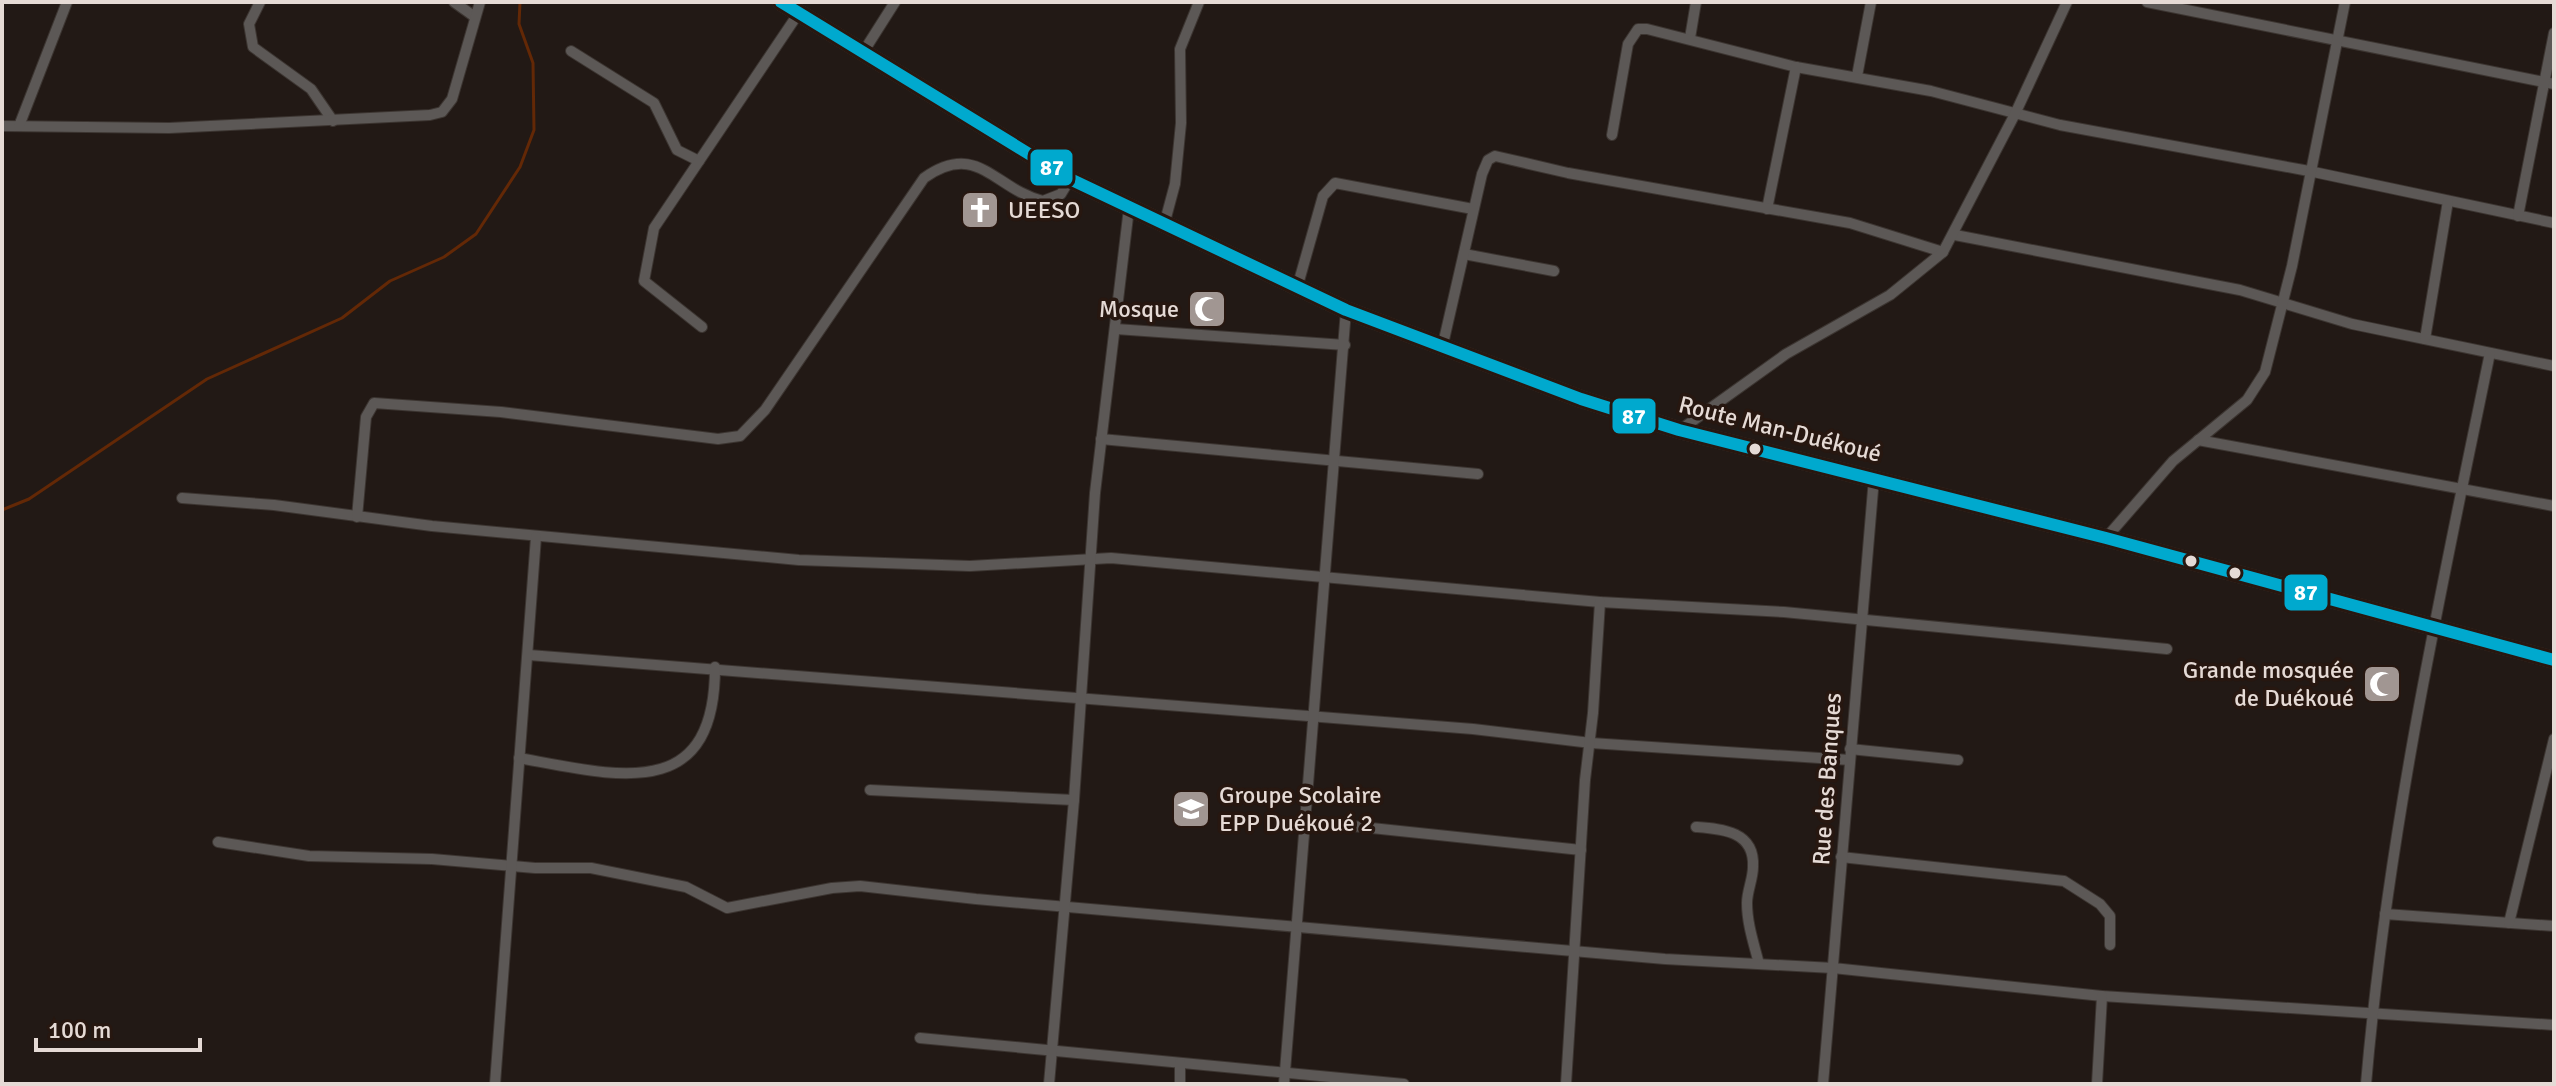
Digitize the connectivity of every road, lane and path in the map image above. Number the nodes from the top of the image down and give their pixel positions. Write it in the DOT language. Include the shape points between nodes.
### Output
graph roads {
  1 [pos="67,2"];
  2 [pos="260,2"];
  3 [pos="454,2"];
  4 [pos="480,2"];
  5 [pos="781,2"];
  6 [pos="895,2"];
  7 [pos="1199,2"];
  8 [pos="1696,2"];
  9 [pos="1871,2"];
  10 [pos="2067,2"];
  11 [pos="2147,2"];
  12 [pos="2345,2"];
  13 [pos="798,14"];
  14 [pos="475,17"];
  15 [pos="2554,33"];
  16 [pos="1690,38"];
  17 [pos="2337,40"];
  18 [pos="571,51"];
  19 [pos="862,55"];
  20 [pos="1796,67"];
  21 [pos="1857,76"];
  22 [pos="2549,83"];
  23 [pos="2015,114"];
  24 [pos="333,121"];
  25 [pos="2,126"];
  26 [pos="19,126"];
  27 [pos="1612,135"];
  28 [pos="699,161"];
  29 [pos="2309,171"];
  30 [pos="1070,179"];
  31 [pos="2448,201"];
  32 [pos="1129,208"];
  33 [pos="1473,209"];
  34 [pos="1767,209"];
  35 [pos="2518,216"];
  36 [pos="2554,223"];
  37 [pos="1164,225"];
  38 [pos="1955,235"];
  39 [pos="1943,252"];
  40 [pos="1464,254"];
  41 [pos="1554,271"];
  42 [pos="1297,288"];
  43 [pos="2282,304"];
  44 [pos="1346,310"];
  45 [pos="702,327"];
  46 [pos="1116,329"];
  47 [pos="2425,339"];
  48 [pos="1443,344"];
  49 [pos="1345,345"];
  50 [pos="2490,353"];
  51 [pos="2554,366"];
  52 [pos="1679,430"];
  53 [pos="1101,439"];
  54 [pos="2198,440"];
  55 [pos="1333,462"];
  56 [pos="1478,474"];
  57 [pos="1874,478"];
  58 [pos="2462,489"];
  59 [pos="182,498"];
  60 [pos="2554,506"];
  61 [pos="357,517"];
  62 [pos="536,537"];
  63 [pos="2106,538"];
  64 [pos="1089,557"];
  65 [pos="1322,578"];
  66 [pos="1600,602"];
  67 [pos="1859,620"];
  68 [pos="2436,627"];
  69 [pos="2167,649"];
  70 [pos="529,655"];
  71 [pos="2554,660"];
  72 [pos="715,667"];
  73 [pos="1081,699"];
  74 [pos="1312,717"];
  75 [pos="2554,739"];
  76 [pos="1591,743"];
  77 [pos="1850,755"];
  78 [pos="519,758"];
  79 [pos="1958,760"];
  80 [pos="870,790"];
  81 [pos="1074,800"];
  82 [pos="1305,821"];
  83 [pos="1696,827"];
  84 [pos="218,842"];
  85 [pos="1581,850"];
  86 [pos="1841,857"];
  87 [pos="511,867"];
  88 [pos="1065,906"];
  89 [pos="2385,914"];
  90 [pos="2509,923"];
  91 [pos="1297,926"];
  92 [pos="2554,926"];
  93 [pos="2110,945"];
  94 [pos="1577,951"];
  95 [pos="1759,964"];
  96 [pos="1833,968"];
  97 [pos="2102,996"];
  98 [pos="2372,1013"];
  99 [pos="2554,1025"];
  100 [pos="920,1038"];
  101 [pos="1052,1051"];
  102 [pos="1180,1063"];
  103 [pos="1285,1078"];
  104 [pos="495,1084"];
  105 [pos="1049,1084"];
  106 [pos="1180,1084"];
  107 [pos="1404,1084"];
  108 [pos="1566,1084"];
  109 [pos="1823,1084"];
  110 [pos="2097,1084"];
  111 [pos="2366,1084"];
  1 -- 26 [label="street"];
  2 -- 24 [label="street" via="249,24 253,47 311,89"];
  3 -- 14 [label="street"];
  4 -- 14 [label="street"];
  5 -- 13 [label="main road, Route Man-Duékoué"];
  6 -- 19 [label="street"];
  7 -- 37 [label="street" via="1180,49 1181,123 1175,184"];
  8 -- 16 [label="street"];
  9 -- 21 [label="street"];
  10 -- 23 [label="street"];
  11 -- 17 [label="street"];
  12 -- 17 [label="street"];
  13 -- 19 [label="main road, Route Man-Duékoué"];
  13 -- 28 [label="street"];
  14 -- 24 [label="street" via="458,84 442,112"];
  15 -- 22 [label="street"];
  16 -- 20 [label="street"];
  16 -- 27 [label="street" via="1647,29 1633,34"];
  17 -- 22 [label="street"];
  17 -- 29 [label="street"];
  18 -- 28 [label="street" via="654,103 677,150"];
  19 -- 30 [label="main road, Route Man-Duékoué"];
  20 -- 21 [label="street"];
  20 -- 34 [label="street"];
  21 -- 23 [label="street"];
  22 -- 35 [label="street"];
  23 -- 29 [label="street"];
  23 -- 38 [label="street"];
  24 -- 26 [label="street" via="169,128"];
  25 -- 26 [label="street"];
  28 -- 45 [label="street" via="654,228 644,281"];
  29 -- 31 [label="street"];
  29 -- 43 [label="street"];
  30 -- 32 [label="main road, Route Man-Duékoué"];
  30 -- 61 [label="street" via="1061,194 1043,201 964,162 939,167 924,178 765,410 751,427 730,439 374,403 366,417"];
  31 -- 35 [label="street"];
  31 -- 47 [label="street"];
  32 -- 37 [label="main road, Route Man-Duékoué"];
  32 -- 46 [label="street"];
  33 -- 34 [label="street" via="1485,165 1495,156"];
  33 -- 40 [label="street"];
  33 -- 42 [label="street" via="1335,183 1323,196"];
  34 -- 39 [label="street" via="1882,231"];
  35 -- 36 [label="street"];
  37 -- 42 [label="main road, Route Man-Duékoué"];
  38 -- 39 [label="street"];
  38 -- 43 [label="street" via="2240,290"];
  39 -- 52 [label="street" via="1890,295 1786,354"];
  40 -- 41 [label="street"];
  40 -- 48 [label="street"];
  42 -- 44 [label="main road, Route Man-Duékoué"];
  43 -- 47 [label="street"];
  43 -- 54 [label="street" via="2260,382"];
  44 -- 48 [label="main road, Route Man-Duékoué"];
  44 -- 49 [label="street"];
  46 -- 49 [label="street"];
  46 -- 53 [label="street"];
  47 -- 50 [label="street"];
  48 -- 52 [label="main road, Route Man-Duékoué" via="1581,399"];
  49 -- 55 [label="street"];
  50 -- 51 [label="street"];
  50 -- 58 [label="street"];
  52 -- 57 [label="main road, Route Man-Duékoué"];
  53 -- 55 [label="street"];
  53 -- 64 [label="street"];
  54 -- 58 [label="street"];
  54 -- 63 [label="street" via="2150,485"];
  55 -- 56 [label="street"];
  55 -- 65 [label="street"];
  57 -- 63 [label="main road, Route Man-Duékoué"];
  57 -- 67 [label="street, Rue des Banques"];
  58 -- 60 [label="street"];
  58 -- 68 [label="street"];
  59 -- 61 [label="street"];
  61 -- 62 [label="street"];
  62 -- 64 [label="street" via="913,565"];
  62 -- 70 [label="street"];
  63 -- 68 [label="main road, Route Man-Duékoué"];
  64 -- 65 [label="street"];
  64 -- 73 [label="street"];
  65 -- 66 [label="street"];
  65 -- 74 [label="street"];
  66 -- 67 [label="street"];
  66 -- 76 [label="street"];
  67 -- 69 [label="street"];
  67 -- 77 [label="street, Rue des Banques"];
  68 -- 71 [label="main road, Route Man-Duékoué"];
  68 -- 89 [label="street"];
  70 -- 72 [label="street"];
  70 -- 78 [label="street"];
  72 -- 73 [label="street"];
  72 -- 78 [label="street" via="708,727 681,761 652,771 630,771"];
  73 -- 74 [label="street"];
  73 -- 81 [label="street"];
  74 -- 76 [label="street"];
  74 -- 82 [label="street"];
  75 -- 90 [label="street"];
  76 -- 77 [label="street"];
  76 -- 85 [label="street"];
  77 -- 79 [label="street"];
  77 -- 86 [label="street, Rue des Banques"];
  78 -- 87 [label="street"];
  80 -- 81 [label="street"];
  81 -- 88 [label="street"];
  82 -- 85 [label="street"];
  82 -- 91 [label="street"];
  83 -- 95 [label="street" via="1729,829 1749,849 1753,870 1747,905"];
  84 -- 87 [label="street" via="309,856"];
  85 -- 94 [label="street"];
  86 -- 93 [label="street" via="2064,881 2110,916"];
  86 -- 96 [label="street, Rue des Banques"];
  87 -- 88 [label="street" via="591,868 686,887 727,908 860,886"];
  87 -- 104 [label="street"];
  88 -- 91 [label="street"];
  88 -- 101 [label="street"];
  89 -- 90 [label="street"];
  89 -- 98 [label="street"];
  90 -- 92 [label="street"];
  91 -- 94 [label="street"];
  91 -- 103 [label="street"];
  94 -- 95 [label="street"];
  94 -- 108 [label="street"];
  95 -- 96 [label="street"];
  96 -- 97 [label="street"];
  96 -- 109 [label="street, Rue des Banques"];
  97 -- 98 [label="street"];
  97 -- 110 [label="street"];
  98 -- 99 [label="street"];
  98 -- 111 [label="street"];
  100 -- 101 [label="street"];
  101 -- 102 [label="street"];
  101 -- 105 [label="street"];
  102 -- 103 [label="street"];
  102 -- 106 [label="street"];
  103 -- 107 [label="street"];
}
